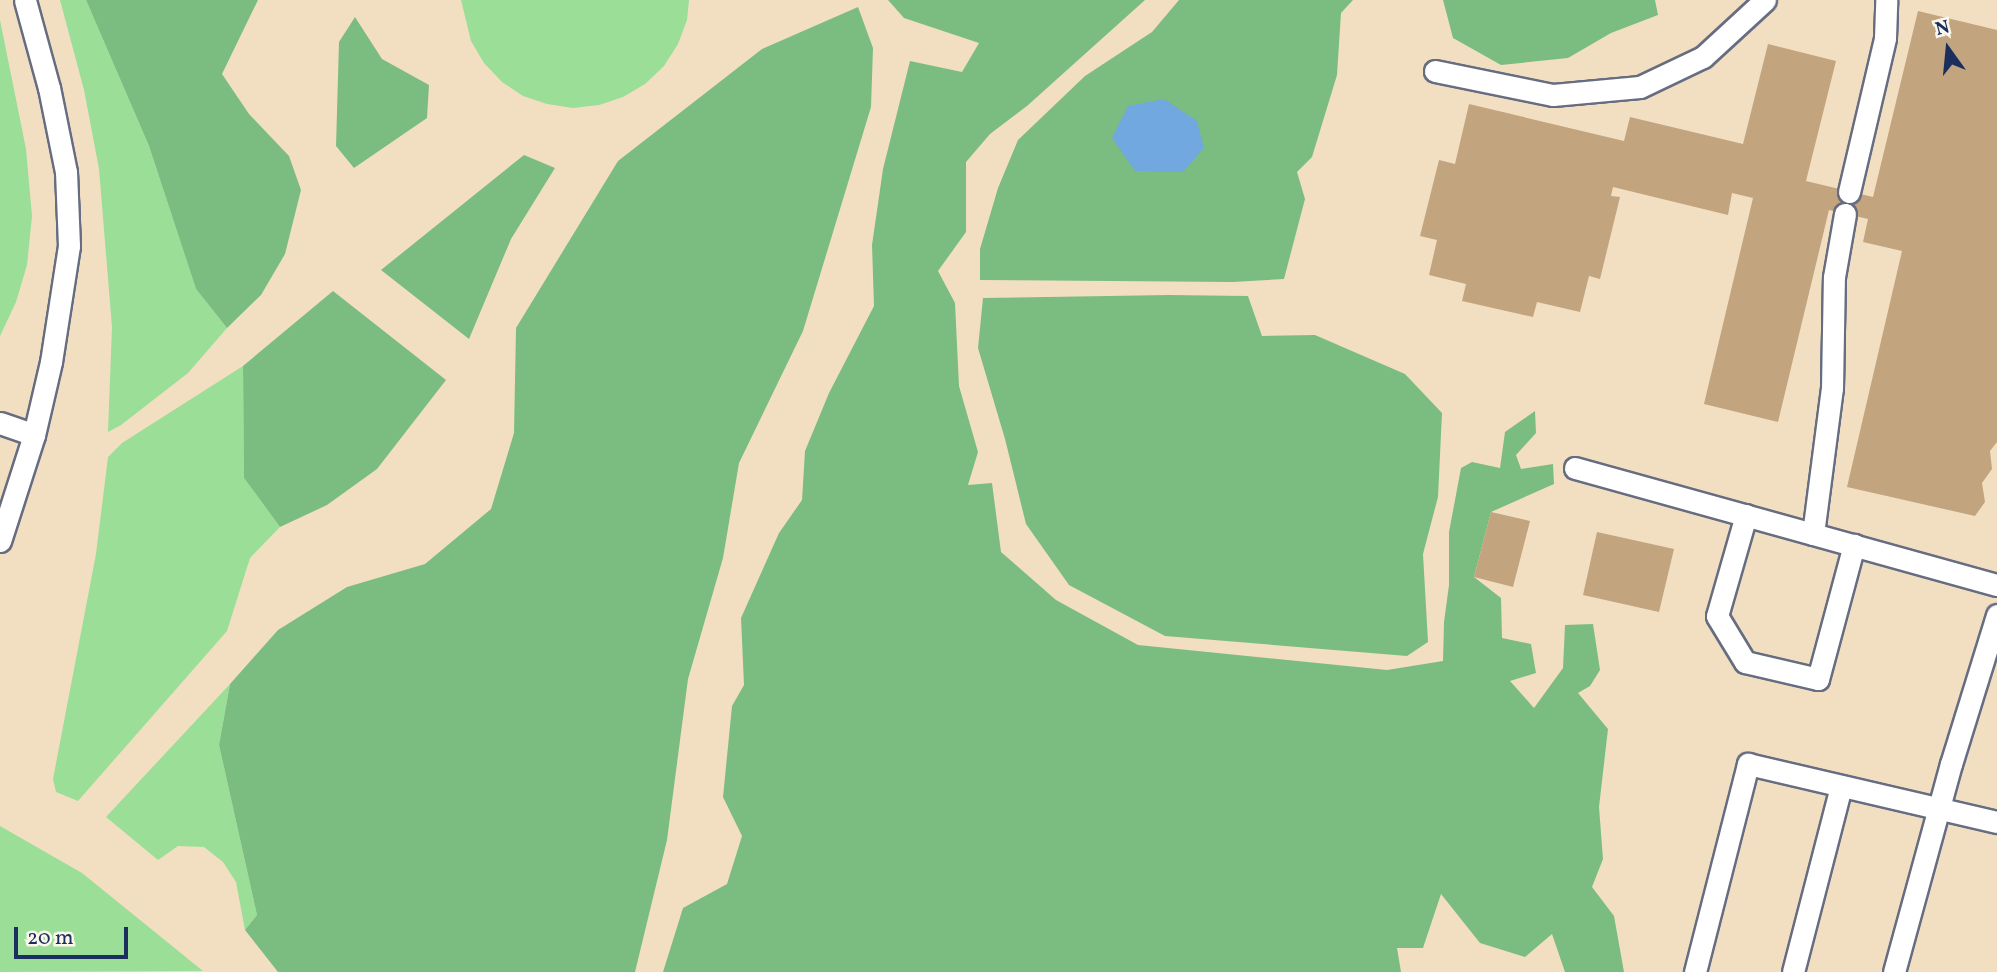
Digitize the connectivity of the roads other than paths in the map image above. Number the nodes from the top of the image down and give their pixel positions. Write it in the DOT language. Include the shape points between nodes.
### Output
graph roads {
  1 [pos="25,0"];
  2 [pos="1765,0"];
  3 [pos="1886,0"];
  4 [pos="1435,71"];
  5 [pos="1849,192"];
  6 [pos="1845,214"];
  7 [pos="0,423"];
  8 [pos="34,435"];
  9 [pos="1576,468"];
  10 [pos="1746,515"];
  11 [pos="1813,534"];
  12 [pos="0,541"];
  13 [pos="1854,545"];
  14 [pos="1997,585"];
  15 [pos="1997,615"];
  16 [pos="1841,786"];
  17 [pos="1939,808"];
  18 [pos="1997,822"];
  19 [pos="1695,972"];
  20 [pos="1793,972"];
  21 [pos="1894,972"];
  1 -- 8 [label="lane" via="66,172 69,246"];
  2 -- 4 [label="lane" via="1703,57 1640,87 1553,95"];
  3 -- 5 [label="lane" via="1885,38"];
  6 -- 11 [label="lane" via="1834,277 1832,388"];
  7 -- 8 [label="lane"];
  8 -- 12 [label="lane"];
  9 -- 10 [label="lane"];
  10 -- 11 [label="lane"];
  10 -- 13 [label="lane" via="1717,616 1745,662 1818,679"];
  11 -- 13 [label="lane"];
  13 -- 14 [label="lane"];
  15 -- 17 [label="lane"];
  16 -- 17 [label="lane"];
  16 -- 19 [label="lane" via="1748,764"];
  16 -- 20 [label="lane"];
  17 -- 18 [label="lane"];
  17 -- 21 [label="lane"];
}
